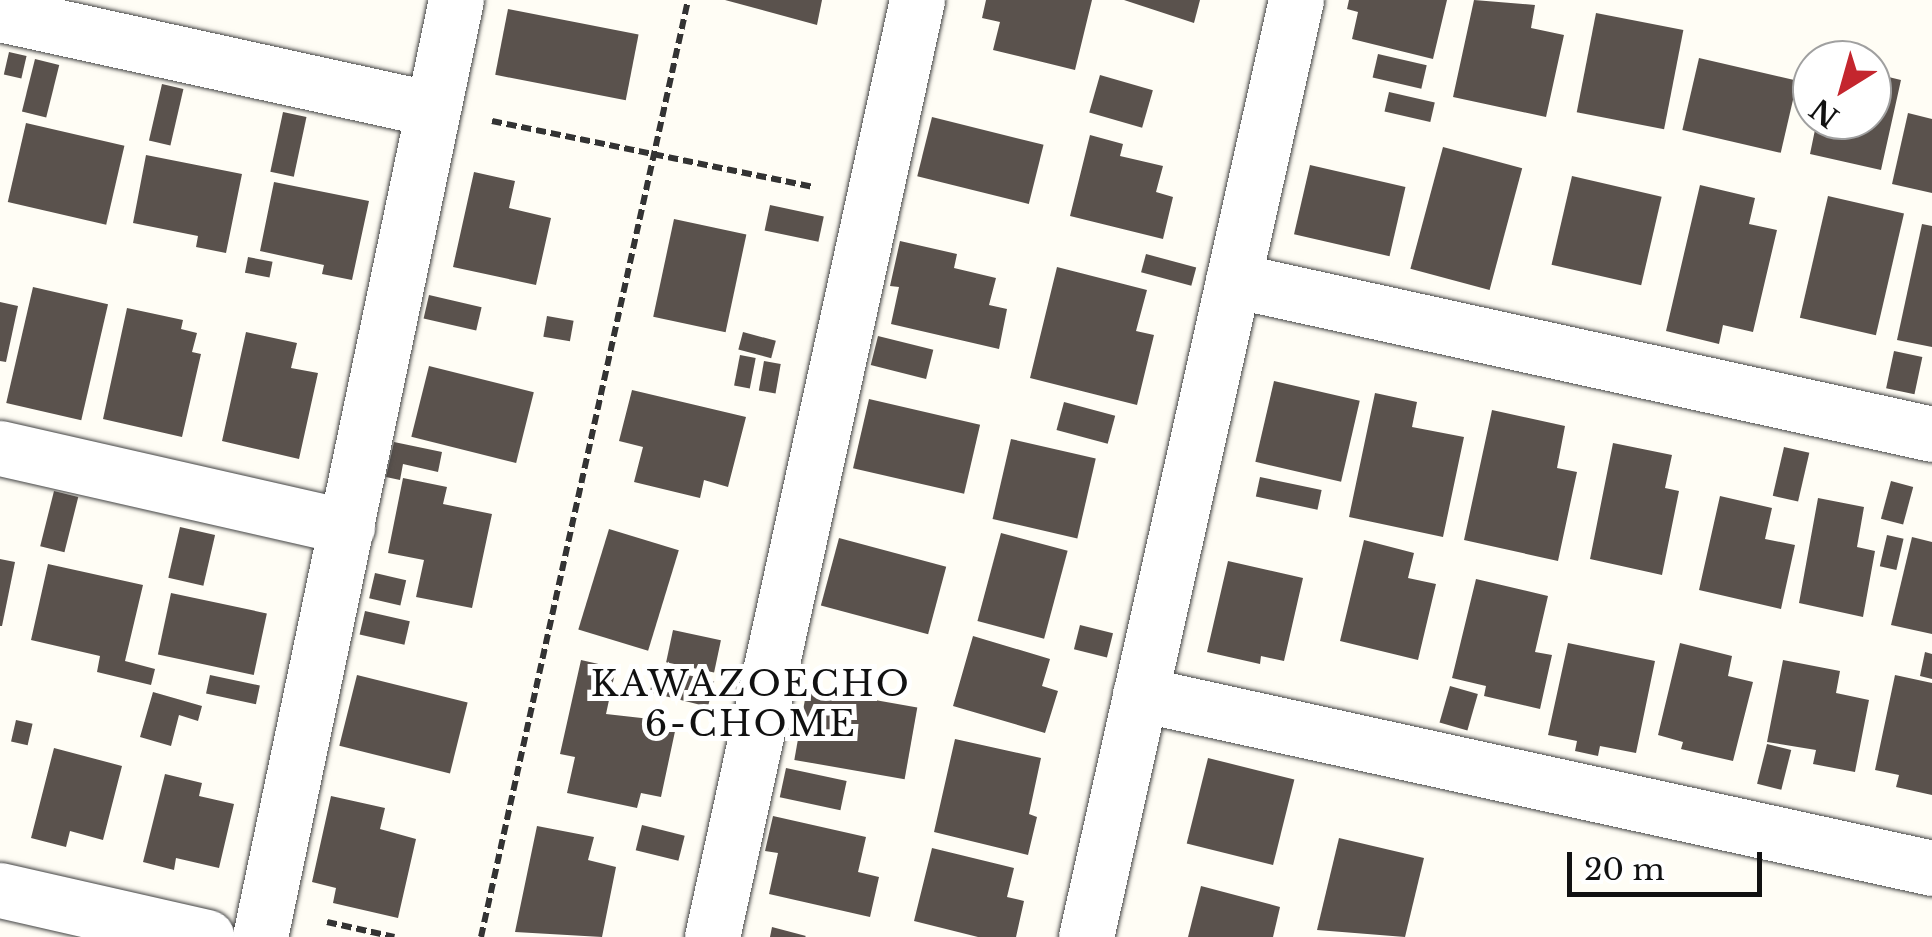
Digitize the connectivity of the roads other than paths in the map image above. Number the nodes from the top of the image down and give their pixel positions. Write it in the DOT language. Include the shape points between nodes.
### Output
graph roads {
  1 [pos="456,0"];
  2 [pos="916,0"];
  3 [pos="1296,0"];
  4 [pos="0,14"];
  5 [pos="432,109"];
  6 [pos="1233,280"];
  7 [pos="1932,434"];
  8 [pos="0,448"];
  9 [pos="347,527"];
  10 [pos="1140,694"];
  11 [pos="1932,868"];
  12 [pos="0,890"];
  13 [pos="207,937"];
  14 [pos="260,937"];
  15 [pos="712,937"];
  16 [pos="1086,937"];
  1 -- 5 [label="street"];
  2 -- 15 [label="street"];
  3 -- 6 [label="street"];
  4 -- 5 [label="street"];
  5 -- 9 [label="street"];
  6 -- 7 [label="street"];
  6 -- 10 [label="street"];
  8 -- 9 [label="street"];
  9 -- 14 [label="street"];
  10 -- 11 [label="street"];
  10 -- 16 [label="street"];
  12 -- 13 [label="street"];
}
